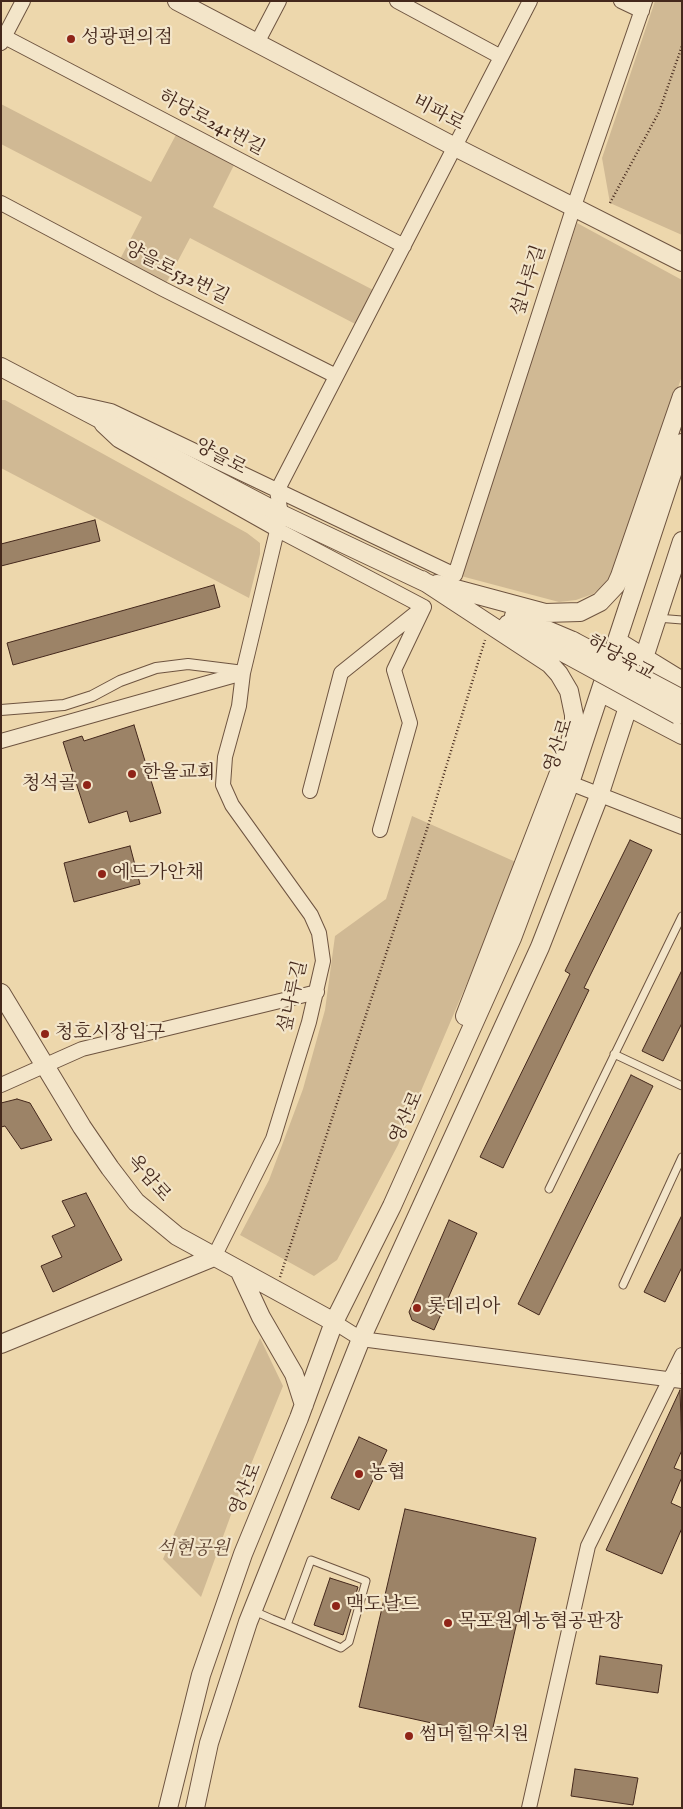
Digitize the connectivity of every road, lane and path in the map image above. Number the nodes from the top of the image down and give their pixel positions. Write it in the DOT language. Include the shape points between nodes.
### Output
graph roads {
  1 [pos="23,1"];
  2 [pos="177,1"];
  3 [pos="279,1"];
  4 [pos="397,1"];
  5 [pos="530,1"];
  6 [pos="621,1"];
  7 [pos="644,6"];
  8 [pos="2,38"];
  9 [pos="257,43"];
  10 [pos="682,46"];
  11 [pos="501,57"];
  12 [pos="455,147"];
  13 [pos="1,203"];
  14 [pos="610,203"];
  15 [pos="574,206"];
  16 [pos="404,246"];
  17 [pos="682,262"];
  18 [pos="5,374"];
  19 [pos="336,376"];
  20 [pos="682,396"];
  21 [pos="61,399"];
  22 [pos="682,443"];
  23 [pos="277,490"];
  24 [pos="279,522"];
  25 [pos="682,541"];
  26 [pos="422,580"];
  27 [pos="424,606"];
  28 [pos="657,618"];
  29 [pos="682,620"];
  30 [pos="489,624"];
  31 [pos="617,641"];
  32 [pos="571,648"];
  33 [pos="644,657"];
  34 [pos="244,672"];
  35 [pos="682,681"];
  36 [pos="600,692"];
  37 [pos="628,707"];
  38 [pos="1,710"];
  39 [pos="680,710"];
  40 [pos="682,735"];
  41 [pos="1,741"];
  42 [pos="570,784"];
  43 [pos="310,791"];
  44 [pos="599,796"];
  45 [pos="682,827"];
  46 [pos="380,830"];
  47 [pos="682,916"];
  48 [pos="318,992"];
  49 [pos="1,993"];
  50 [pos="614,1054"];
  51 [pos="45,1067"];
  52 [pos="1,1085"];
  53 [pos="682,1086"];
  54 [pos="682,1157"];
  55 [pos="548,1189"];
  56 [pos="392,1206"];
  57 [pos="214,1257"];
  58 [pos="240,1272"];
  59 [pos="623,1285"];
  60 [pos="276,1291"];
  61 [pos="334,1322"];
  62 [pos="361,1339"];
  63 [pos="1,1344"];
  64 [pos="682,1355"];
  65 [pos="676,1380"];
  66 [pos="304,1405"];
  67 [pos="253,1610"];
  68 [pos="287,1625"];
  69 [pos="168,1808"];
  70 [pos="195,1808"];
  71 [pos="529,1808"];
  1 -- 8 [label="street"];
  2 -- 9 [label="street, 비파로"];
  3 -- 9 [label="street"];
  4 -- 11 [label="street"];
  5 -- 11 [label="street"];
  6 -- 7 [label="street"];
  7 -- 15 [label="street, 섶나루길"];
  8 -- 16 [label="street, 하당로241번길"];
  9 -- 12 [label="street, 비파로"];
  10 -- 14 [label="path" via="660,112"];
  11 -- 12 [label="street"];
  12 -- 15 [label="street, 비파로"];
  12 -- 16 [label="street"];
  13 -- 19 [label="street, 양을로532번길"];
  15 -- 17 [label="street, 비파로"];
  15 -- 23 [label="street, 섶나루길" via="455,575"];
  16 -- 19 [label="street"];
  18 -- 21 [label="street, 양을로"];
  19 -- 23 [label="street"];
  20 -- 26 [label="street" via="620,576 600,602 580,612 545,613"];
  21 -- 23 [label="street" via="111,411"];
  21 -- 24 [label="street, 양을로"];
  22 -- 31 [label="street, 영산로"];
  23 -- 24 [label="street"];
  24 -- 26 [label="street, 양을로"];
  24 -- 27 [label="street"];
  24 -- 34 [label="street, 섶나루길"];
  25 -- 28 [label="street"];
  26 -- 30 [label="street"];
  26 -- 32 [label="street, 양을로"];
  27 -- 43 [label="street" via="341,673"];
  27 -- 46 [label="street" via="394,670 410,723"];
  28 -- 29 [label="lane"];
  28 -- 33 [label="street"];
  30 -- 56 [label="street" via="540,656 559,674 569,692 574,728"];
  30 -- 60 [label="path" via="428,826"];
  31 -- 33 [label="street"];
  31 -- 36 [label="street, 영산로"];
  32 -- 39 [label="street, 하당육교, bridge"];
  33 -- 35 [label="street"];
  33 -- 37 [label="street"];
  34 -- 38 [label="street" via="188,664 156,668 64,705"];
  34 -- 41 [label="street"];
  34 -- 48 [label="street, 섶나루길" via="239,706 225,757 223,785 232,806 311,915 319,933 324,961"];
  36 -- 37 [label="street"];
  36 -- 42 [label="street, 영산로"];
  37 -- 40 [label="street"];
  37 -- 44 [label="street"];
  42 -- 44 [label="street"];
  42 -- 56 [label="street, 영산로" via="512,938"];
  44 -- 45 [label="street"];
  44 -- 62 [label="street" via="540,947"];
  47 -- 50 [label="lane"];
  48 -- 51 [label="street" via="82,1049"];
  48 -- 57 [label="street, 섶나루길" via="273,1139"];
  49 -- 51 [label="street, 옥암로"];
  50 -- 53 [label="lane"];
  50 -- 55 [label="lane"];
  51 -- 52 [label="street"];
  51 -- 57 [label="street, 옥암로" via="110,1168 136,1202 177,1236"];
  54 -- 59 [label="lane"];
  56 -- 61 [label="street, 영산로"];
  57 -- 58 [label="street, 옥암로"];
  57 -- 63 [label="street"];
  58 -- 60 [label="street, 옥암로"];
  58 -- 66 [label="street" via="294,1374"];
  60 -- 61 [label="street, 옥암로"];
  61 -- 62 [label="street"];
  61 -- 66 [label="street, 영산로"];
  62 -- 65 [label="street"];
  62 -- 67 [label="street"];
  64 -- 65 [label="street"];
  65 -- 71 [label="street" via="588,1546"];
  66 -- 69 [label="street, 영산로" via="243,1554 201,1675"];
  67 -- 68 [label="lane"];
  67 -- 70 [label="street" via="210,1743"];
  68 -- 68 [label="lane" via="342,1648 349,1642 366,1581 311,1560"];
}
